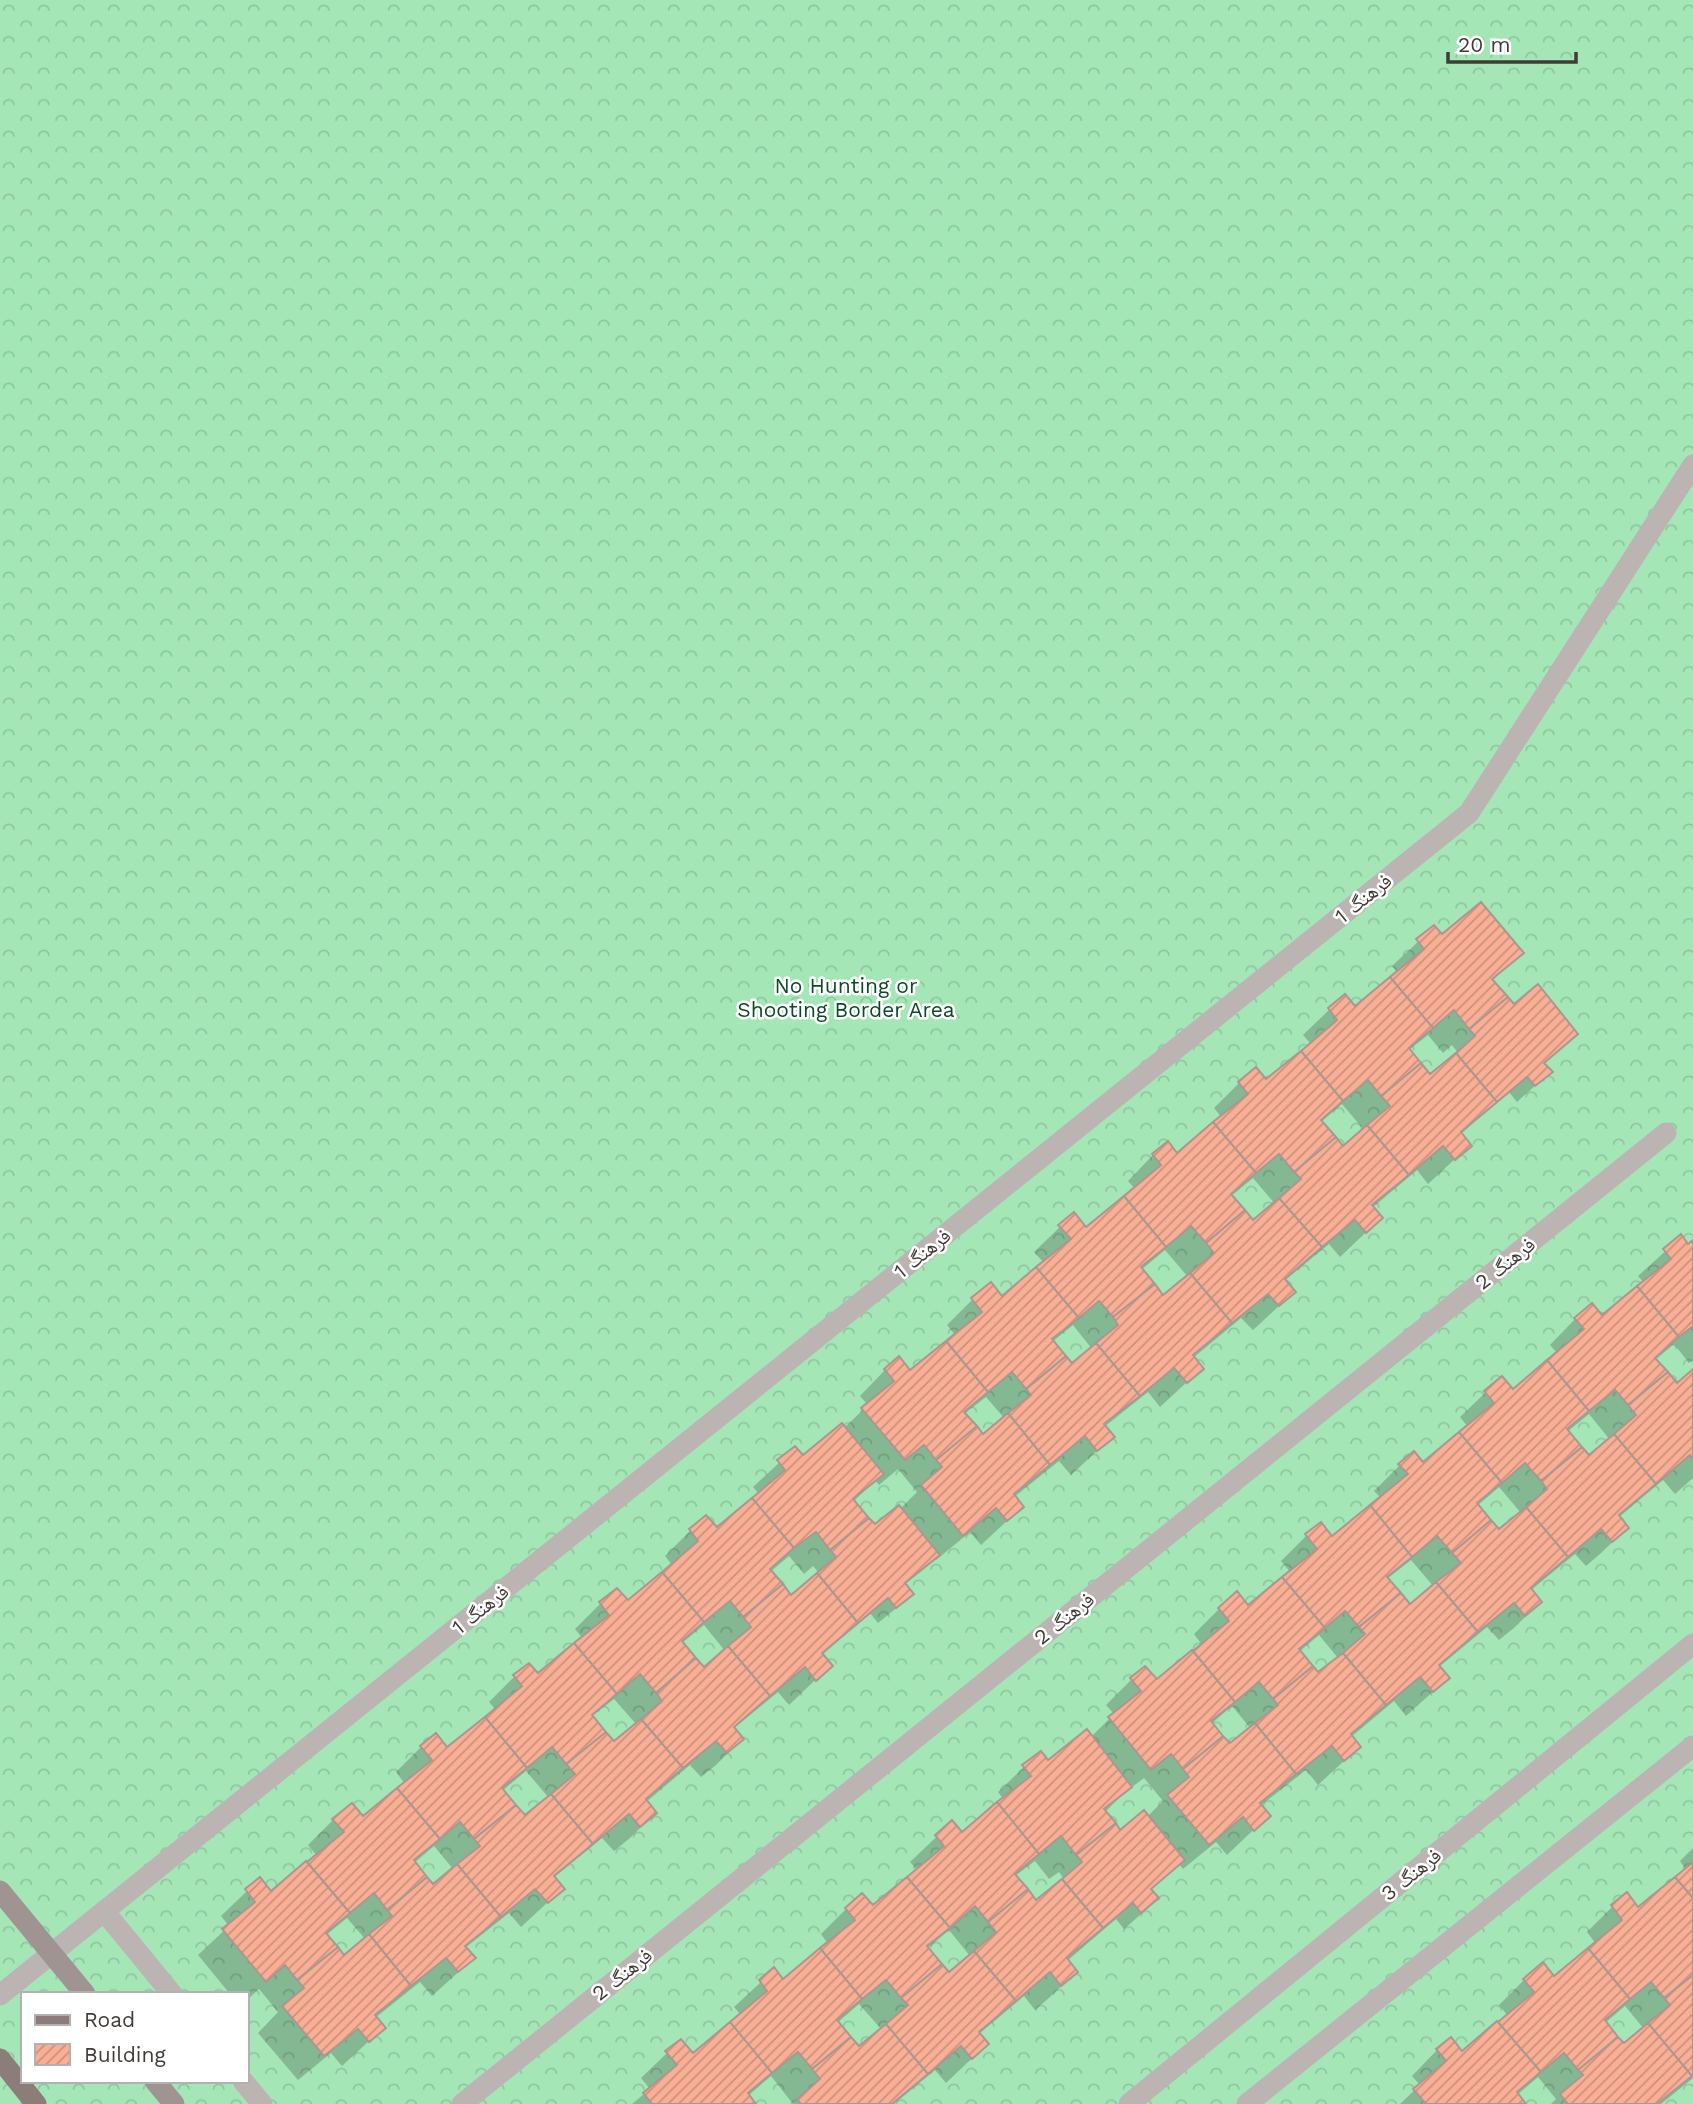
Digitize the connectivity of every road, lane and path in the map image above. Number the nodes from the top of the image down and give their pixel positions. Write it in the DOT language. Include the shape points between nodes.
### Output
graph roads {
  1 [pos="1693,465"];
  2 [pos="1666,1133"];
  3 [pos="1693,1644"];
  4 [pos="1693,1746"];
  5 [pos="0,1891"];
  6 [pos="104,1911"];
  7 [pos="52,1953"];
  8 [pos="83,1992"];
  9 [pos="170,1992"];
  10 [pos="0,1995"];
  11 [pos="0,2059"];
  12 [pos="157,2083"];
  13 [pos="245,2083"];
  14 [pos="36,2104"];
  15 [pos="174,2104"];
  16 [pos="262,2104"];
  17 [pos="462,2104"];
  18 [pos="1129,2104"];
  19 [pos="1247,2104"];
  1 -- 6 [label="street, فرهنگ 1" via="1469,813"];
  2 -- 17 [label="street, فرهنگ 2"];
  3 -- 18 [label="street, فرهنگ 3"];
  4 -- 19 [label="street"];
  5 -- 7 [label="street"];
  6 -- 7 [label="street, فرهنگ 1"];
  6 -- 9 [label="street"];
  7 -- 8 [label="street"];
  7 -- 10 [label="street, فرهنگ 1"];
  11 -- 14 [label="main road"];
  12 -- 15 [label="street"];
  13 -- 16 [label="street"];
}
